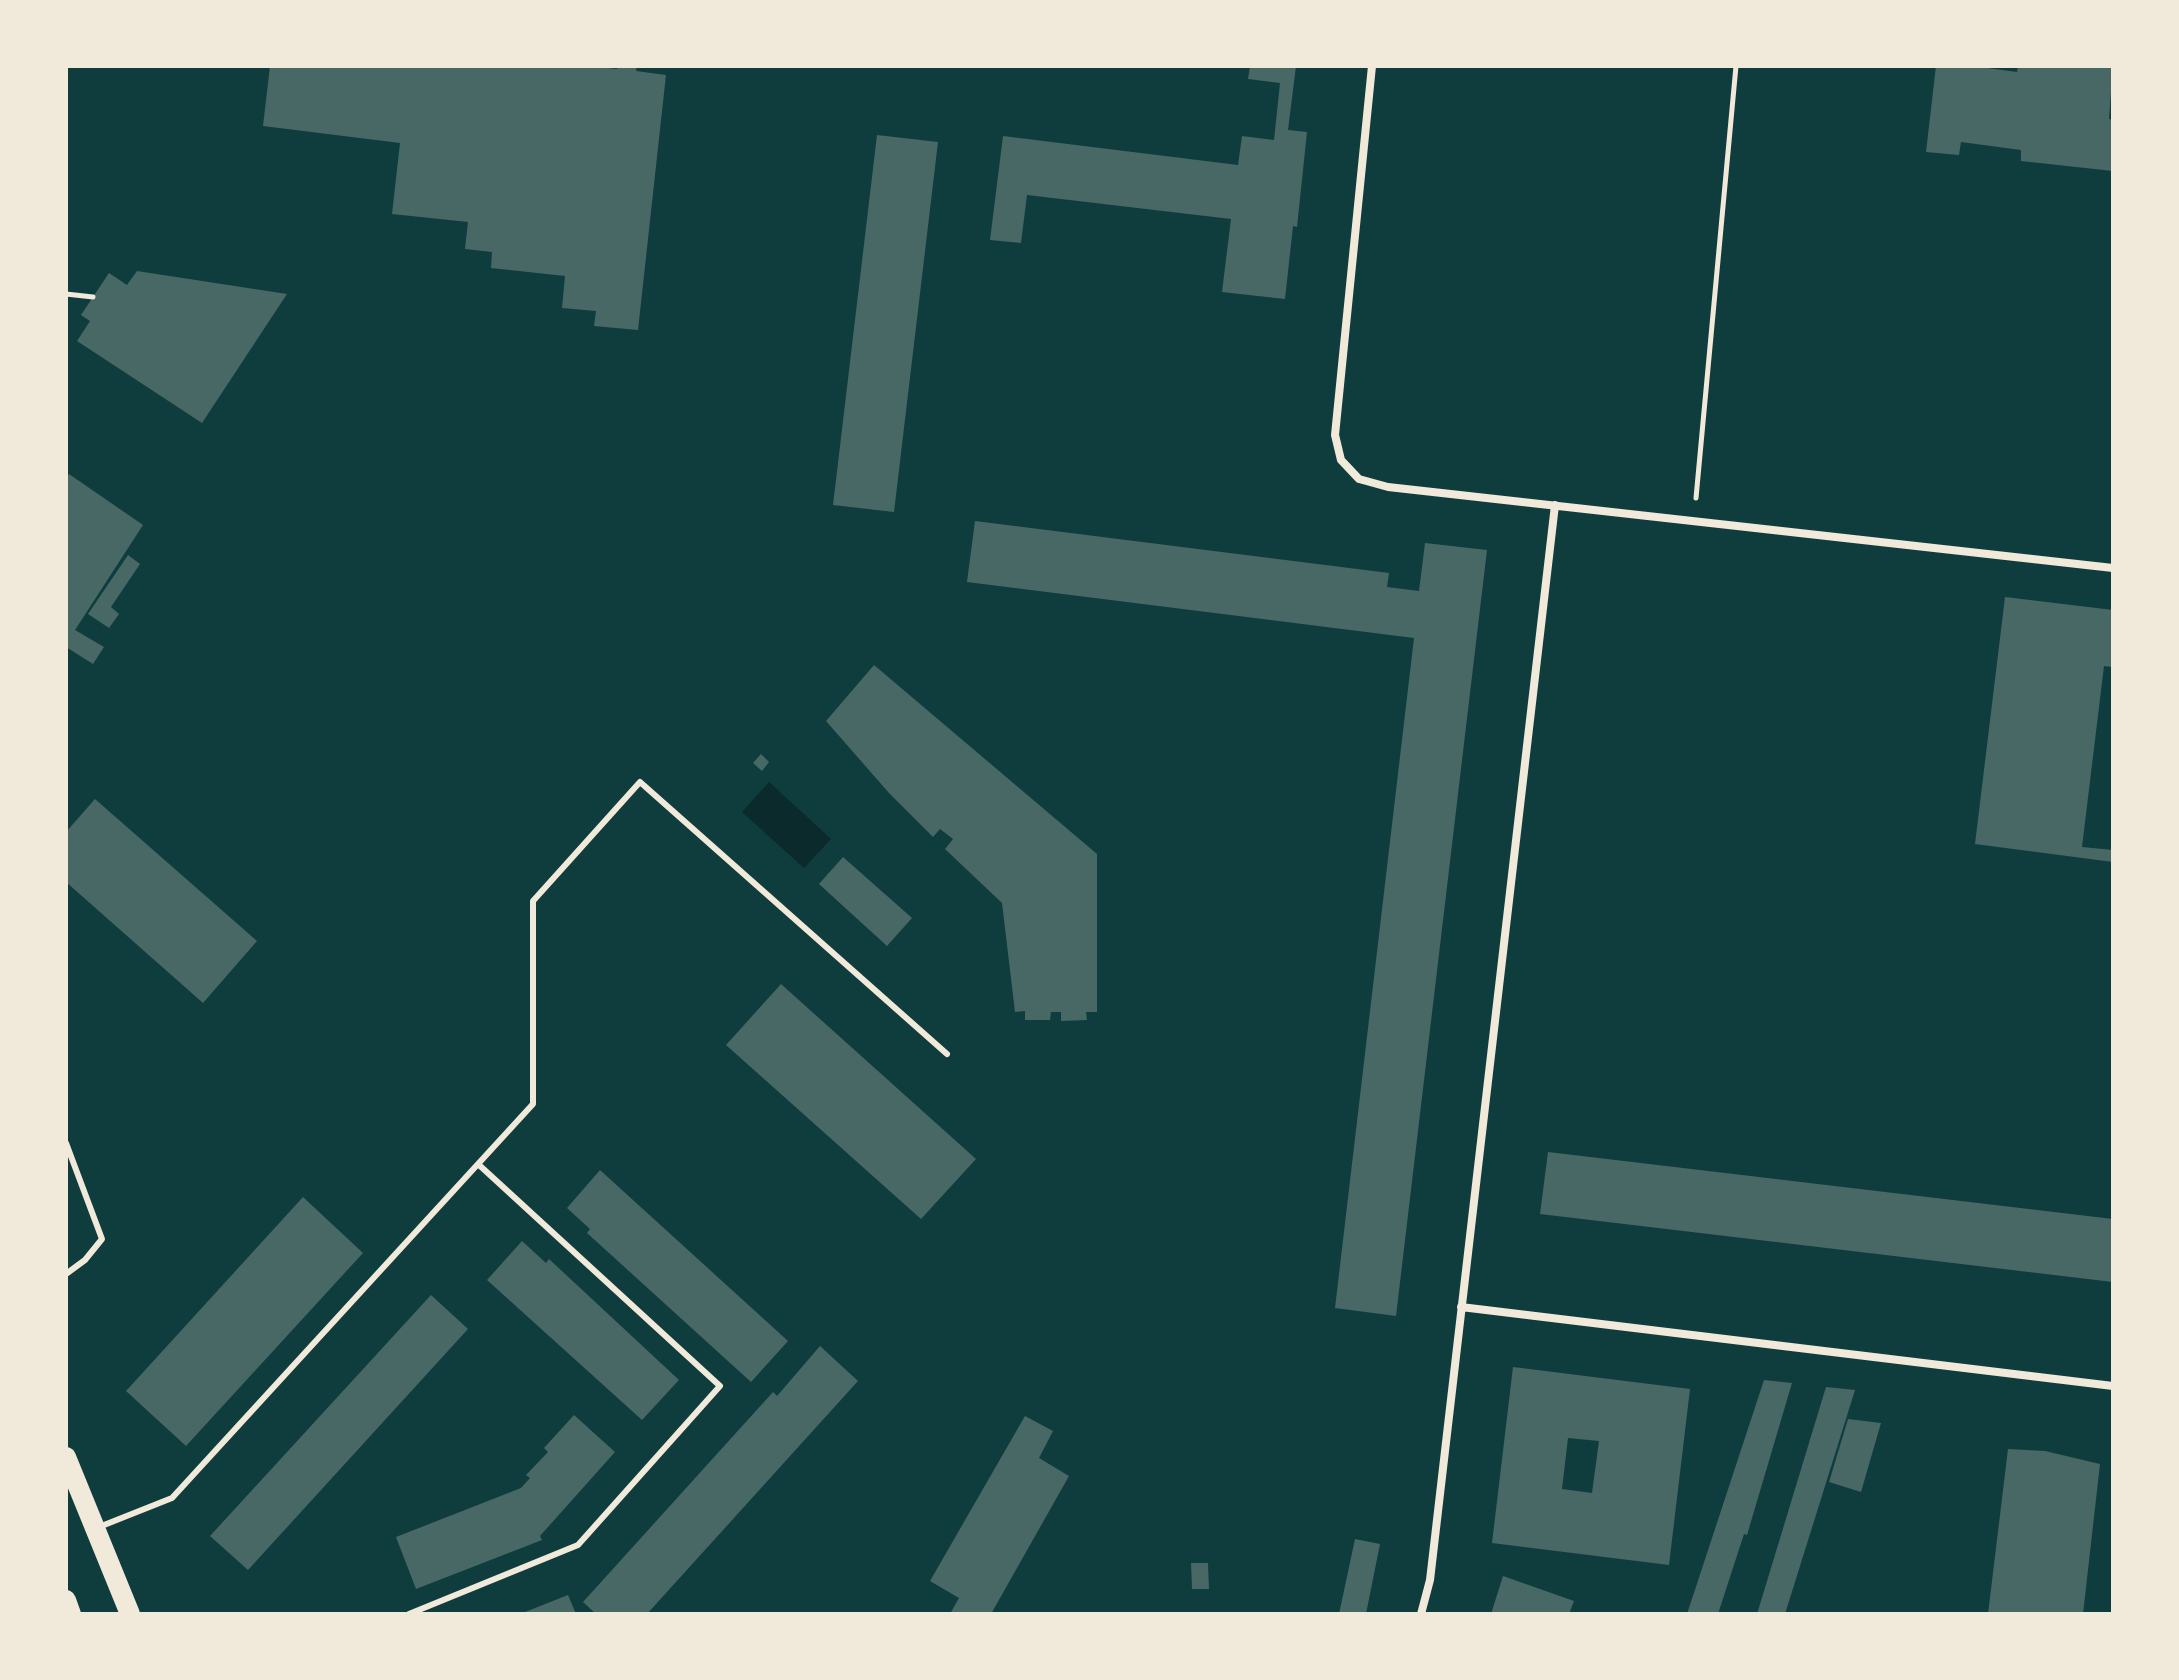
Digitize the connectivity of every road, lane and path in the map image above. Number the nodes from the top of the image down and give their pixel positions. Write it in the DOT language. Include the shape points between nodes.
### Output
graph roads {
  1 [pos="1372,66"];
  2 [pos="1736,66"];
  3 [pos="66,294"];
  4 [pos="93,297"];
  5 [pos="1555,505"];
  6 [pos="1694,519"];
  7 [pos="2113,568"];
  8 [pos="947,1054"];
  9 [pos="66,1143"];
  10 [pos="478,1164"];
  11 [pos="66,1274"];
  12 [pos="1461,1307"];
  13 [pos="2113,1386"];
  14 [pos="66,1457"];
  15 [pos="94,1529"];
  16 [pos="66,1600"];
  17 [pos="71,1614"];
  18 [pos="130,1614"];
  19 [pos="409,1614"];
  20 [pos="1421,1614"];
  1 -- 5 [label="street" via="1335,435 1341,460 1359,479 1388,487"];
  2 -- 6 [label="path"];
  3 -- 4 [label="path"];
  5 -- 6 [label="street"];
  5 -- 12 [label="street"];
  6 -- 7 [label="street"];
  8 -- 10 [label="lane" via="640,782 533,901 533,1104"];
  9 -- 11 [label="lane" via="102,1239"];
  10 -- 15 [label="lane" via="172,1498"];
  10 -- 19 [label="lane" via="720,1386 578,1545"];
  12 -- 13 [label="street"];
  12 -- 20 [label="street" via="1430,1580"];
  14 -- 15 [label="main road"];
  15 -- 18 [label="main road"];
  16 -- 17 [label="main road"];
}
